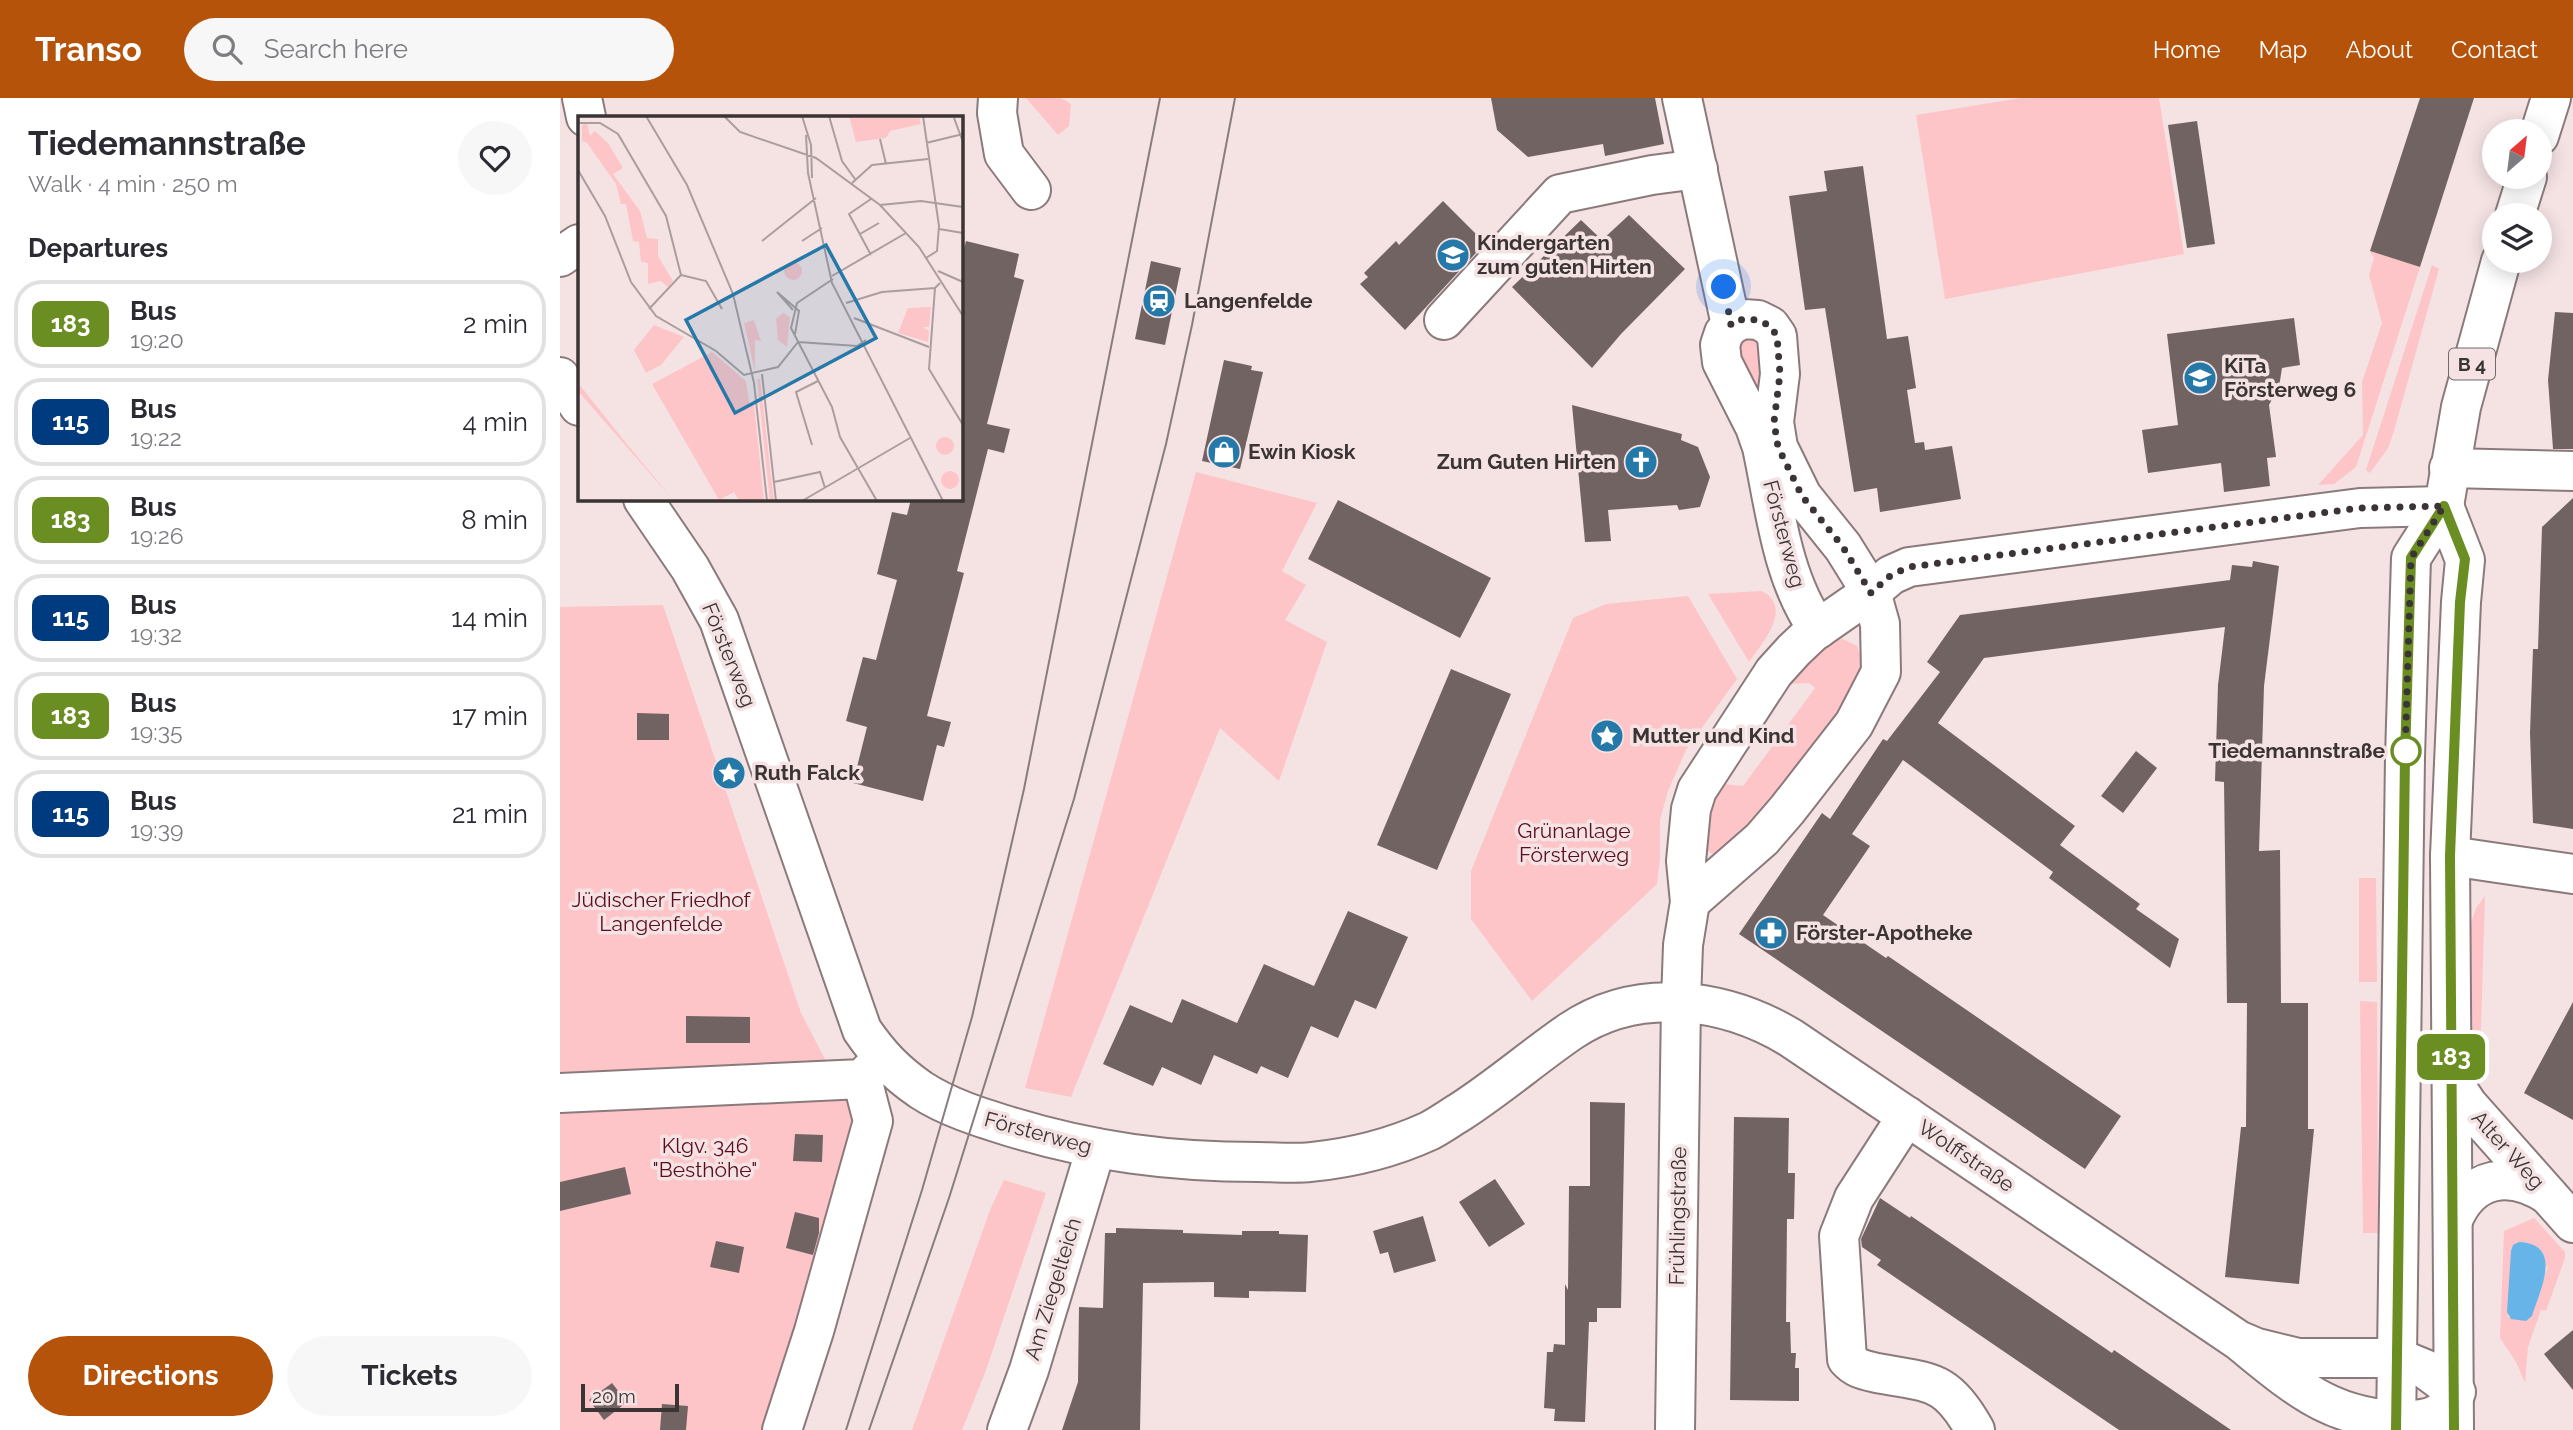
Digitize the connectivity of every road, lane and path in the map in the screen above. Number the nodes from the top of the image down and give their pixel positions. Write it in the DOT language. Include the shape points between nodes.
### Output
graph roads {
  1 [pos="582,98"];
  2 [pos="998,98"];
  3 [pos="1682,98"];
  4 [pos="2551,98"];
  5 [pos="586,116"];
  6 [pos="2544,119"];
  7 [pos="1698,169"];
  8 [pos="1031,190"];
  9 [pos="578,245"];
  10 [pos="560,257"];
  11 [pos="2498,273"];
  12 [pos="1444,320"];
  13 [pos="1731,325"];
  14 [pos="560,377"];
  15 [pos="578,404"];
  16 [pos="578,405"];
  17 [pos="560,413"];
  18 [pos="2449,468"];
  19 [pos="2573,471"];
  20 [pos="644,500"];
  21 [pos="2444,506"];
  22 [pos="1871,593"];
  23 [pos="1818,629"];
  24 [pos="2450,856"];
  25 [pos="2573,874"];
  26 [pos="1690,902"];
  27 [pos="1681,1002"];
  28 [pos="2451,1068"];
  29 [pos="872,1069"];
  30 [pos="560,1093"];
  31 [pos="1907,1116"];
  32 [pos="1096,1148"];
  33 [pos="2548,1195"];
  34 [pos="2453,1220"];
  35 [pos="2573,1223"];
  36 [pos="2238,1340"];
  37 [pos="2398,1358"];
  38 [pos="2456,1392"];
  39 [pos="2396,1425"];
  40 [pos="782,1430"];
  41 [pos="1007,1430"];
  42 [pos="1675,1430"];
  43 [pos="1975,1430"];
  44 [pos="2455,1430"];
  1 -- 5 [label="street"];
  2 -- 8 [label="street" via="1004,154"];
  3 -- 7 [label="street"];
  4 -- 6 [label="street"];
  7 -- 12 [label="street" via="1560,194"];
  7 -- 13 [label="street"];
  9 -- 10 [label="street"];
  11 -- 18 [label="street, B 4" via="2464,393"];
  13 -- 22 [label="street, Försterweg" via="1743,319 1758,320 1777,336 1780,374 1774,422 1778,447 1802,496 1843,547"];
  13 -- 23 [label="street, Försterweg" via="1720,345 1722,362 1759,437 1791,576"];
  14 -- 15 [label="street"];
  16 -- 17 [label="street"];
  18 -- 19 [label="street"];
  18 -- 21 [label="street, B 4"];
  20 -- 29 [label="street, Försterweg" via="719,620"];
  21 -- 22 [label="street" via="2360,508 1909,567 1891,575"];
  21 -- 24 [label="street, B 4" via="2465,559"];
  21 -- 37 [label="street, B 4" via="2411,558 2410,567"];
  22 -- 23 [label="street"];
  22 -- 26 [label="street, Försterweg" via="1880,624 1881,672 1854,724 1762,838"];
  23 -- 26 [label="street" via="1774,672 1697,790 1686,861"];
  24 -- 25 [label="street"];
  24 -- 28 [label="street, B 4"];
  26 -- 27 [label="street"];
  27 -- 31 [label="street, Wolffstraße" via="1726,1008 1770,1025"];
  27 -- 32 [label="street, Försterweg" via="1637,1006 1595,1018 1429,1131 1369,1152 1310,1163 1197,1162"];
  27 -- 42 [label="street, Frühlingstraße"];
  28 -- 33 [label="street, Alter Weg" via="2468,1105"];
  28 -- 34 [label="street, B 4"];
  29 -- 30 [label="street"];
  29 -- 32 [label="street, Försterweg" via="972,1115"];
  29 -- 40 [label="street" via="873,1121"];
  31 -- 36 [label="street, Wolffstraße"];
  31 -- 43 [label="street" via="1854,1198 1839,1236 1847,1359 1854,1367 1917,1378 1946,1391"];
  32 -- 41 [label="street, Am Ziegelteich"];
  33 -- 34 [label="street, Alter Weg" via="2525,1183 2492,1182 2465,1198"];
  33 -- 35 [label="street, Alter Weg"];
  34 -- 38 [label="street, B 4"];
  36 -- 37 [label="street, Wolffstraße" via="2298,1358"];
  36 -- 39 [label="street, Wolffstraße" via="2321,1402"];
  37 -- 38 [label="street, Wolffstraße"];
  37 -- 39 [label="street, B 4"];
  38 -- 39 [label="street, Wolffstraße" via="2444,1411 2432,1418"];
  38 -- 44 [label="street, B 4"];
}
